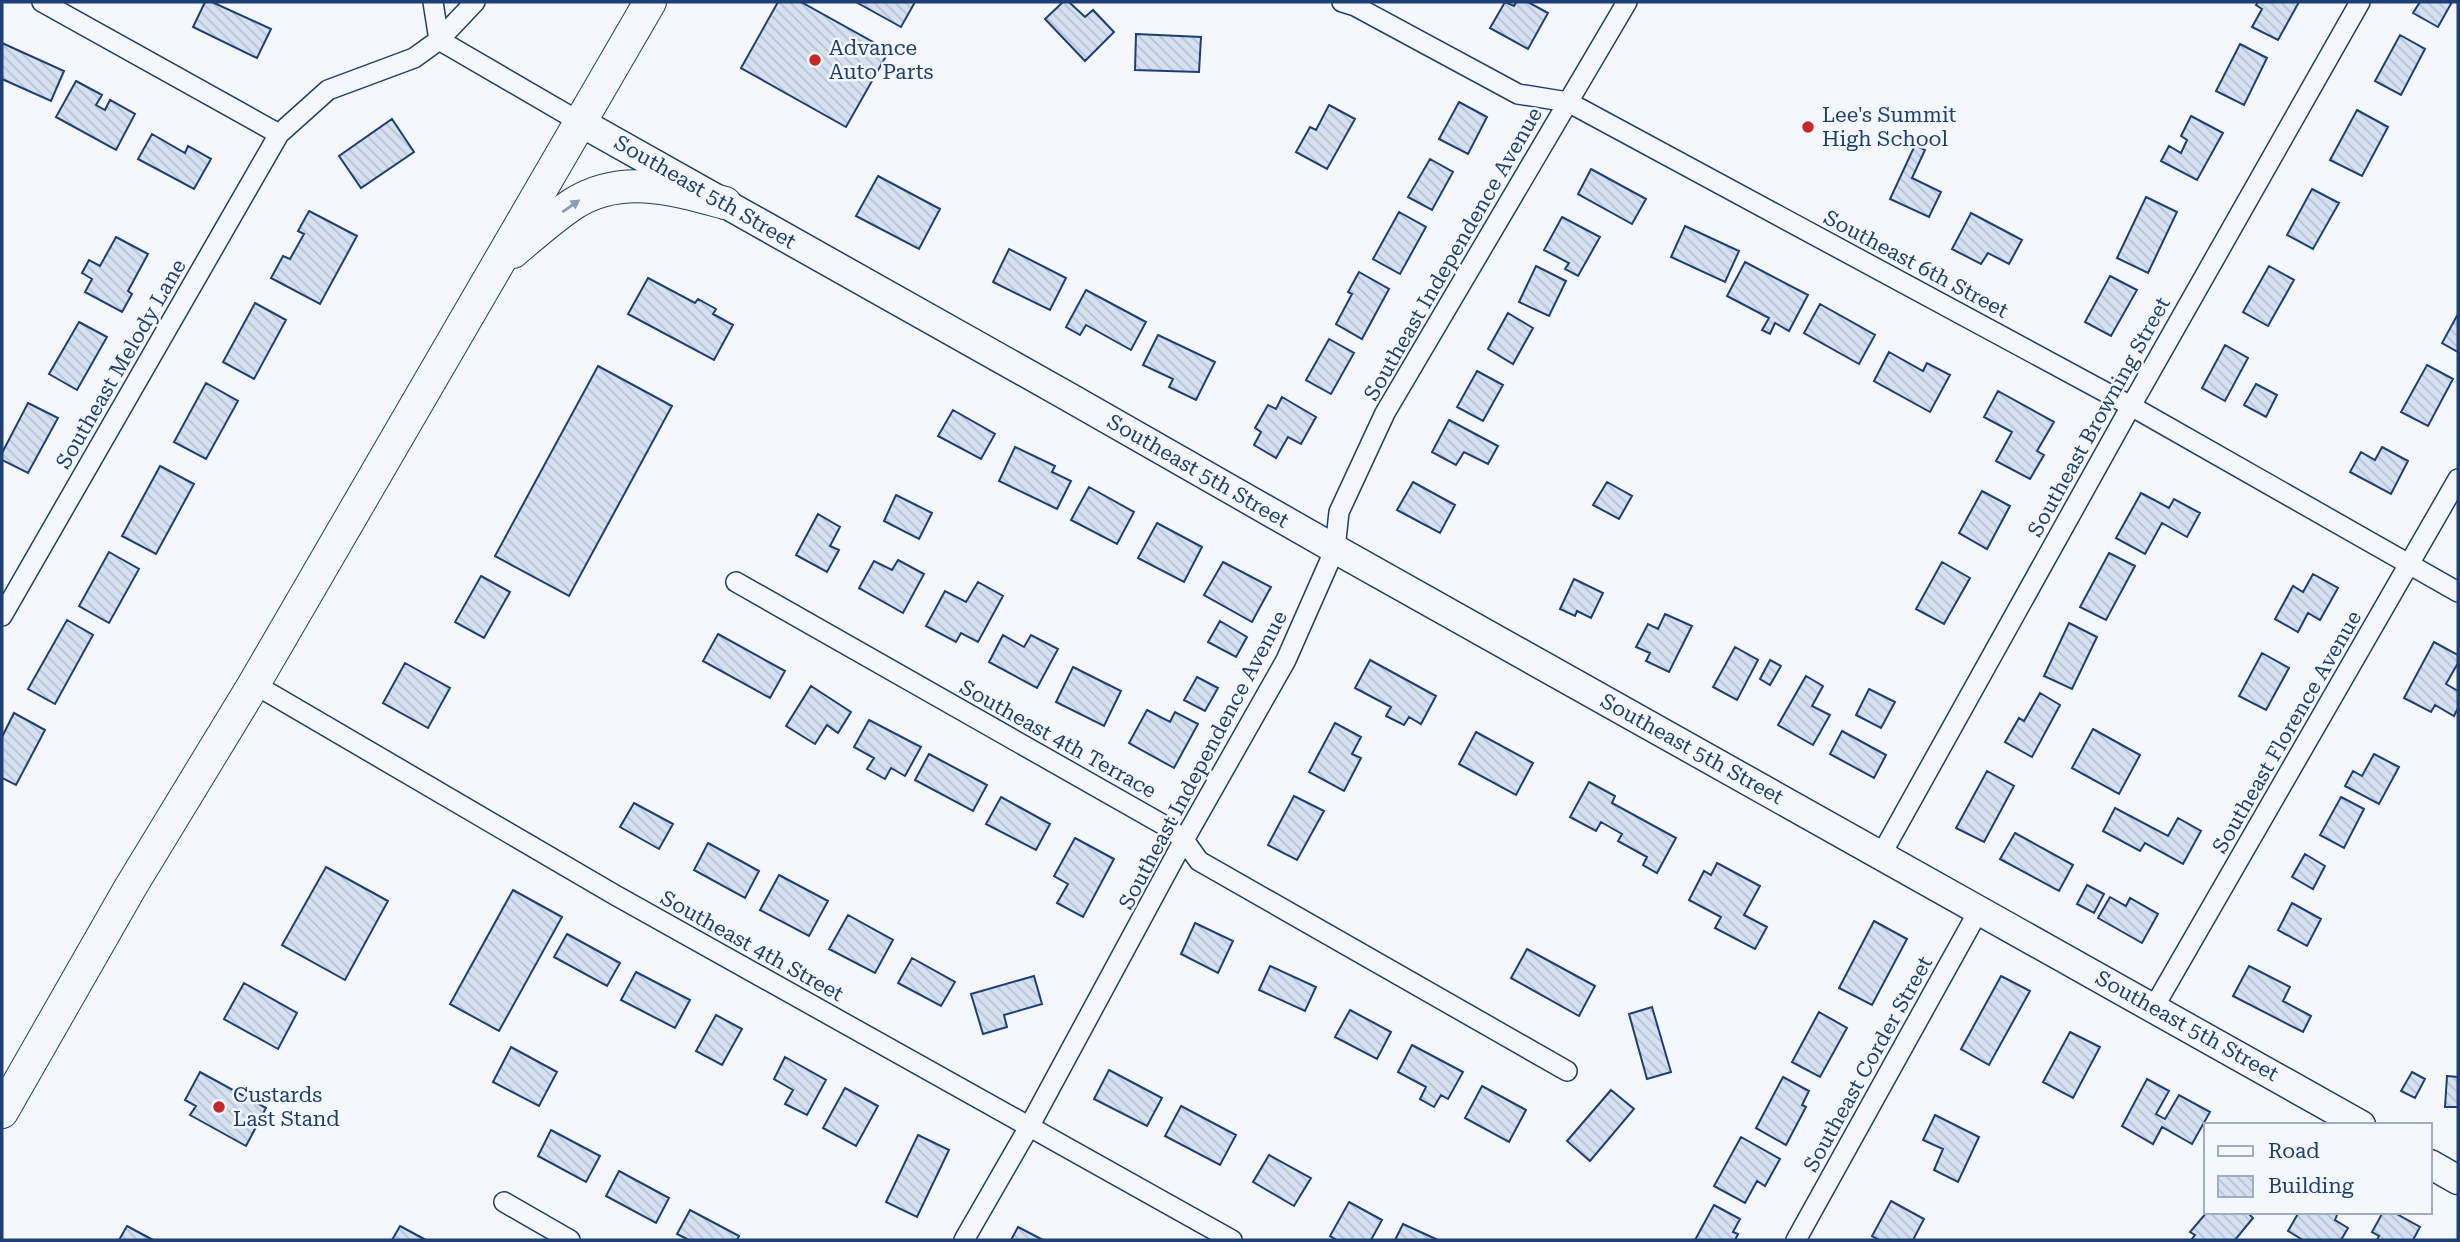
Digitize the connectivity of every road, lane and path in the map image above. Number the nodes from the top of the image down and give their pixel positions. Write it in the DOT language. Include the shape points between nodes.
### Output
graph roads {
  1 [pos="42,2"];
  2 [pos="433,2"];
  3 [pos="475,2"];
  4 [pos="650,2"];
  5 [pos="1342,2"];
  6 [pos="1627,2"];
  7 [pos="2360,2"];
  8 [pos="439,40"];
  9 [pos="1568,102"];
  10 [pos="580,122"];
  11 [pos="279,134"];
  12 [pos="725,203"];
  13 [pos="498,264"];
  14 [pos="2131,406"];
  15 [pos="2458,479"];
  16 [pos="1335,550"];
  17 [pos="2410,565"];
  18 [pos="736,582"];
  19 [pos="2458,592"];
  20 [pos="2,616"];
  21 [pos="254,684"];
  22 [pos="1184,839"];
  23 [pos="1881,855"];
  24 [pos="1979,910"];
  25 [pos="2154,1007"];
  26 [pos="1567,1071"];
  27 [pos="2,1112"];
  28 [pos="2357,1123"];
  29 [pos="1029,1127"];
  30 [pos="2432,1165"];
  31 [pos="2458,1180"];
  32 [pos="504,1202"];
  33 [pos="570,1240"];
  34 [pos="964,1240"];
  35 [pos="1232,1240"];
  36 [pos="1797,1240"];
  1 -- 11 [label="street"];
  2 -- 8 [label="street"];
  3 -- 8 [label="street"];
  4 -- 10 [label="main road"];
  5 -- 9 [label="street, Southeast 6th Street" via="1517,94"];
  6 -- 9 [label="street, Southeast Independence Avenue"];
  7 -- 14 [label="street, Southeast Browning Street"];
  8 -- 10 [label="street, Southeast 5th Street"];
  8 -- 11 [label="street" via="414,58 328,90"];
  9 -- 14 [label="street, Southeast 6th Street"];
  9 -- 16 [label="street, Southeast Independence Avenue" via="1385,413 1339,512"];
  10 -- 12 [label="street, Southeast 5th Street"];
  10 -- 13 [label="main road"];
  11 -- 20 [label="street, Southeast Melody Lane"];
  13 -- 12 [label="main road, one-way" via="571,205 606,189 659,187"];
  12 -- 16 [label="street, Southeast 5th Street"];
  13 -- 21 [label="main road"];
  14 -- 17 [label="street, Southeast 6th Street"];
  14 -- 23 [label="street, Southeast Browning Street"];
  15 -- 17 [label="street, Southeast Florence Avenue"];
  16 -- 22 [label="street, Southeast Independence Avenue" via="1286,660"];
  16 -- 23 [label="street, Southeast 5th Street"];
  17 -- 19 [label="street, Southeast 6th Street"];
  17 -- 25 [label="street, Southeast Florence Avenue"];
  18 -- 22 [label="street, Southeast 4th Terrace"];
  21 -- 27 [label="main road"];
  21 -- 29 [label="street, Southeast 4th Street" via="615,895"];
  22 -- 26 [label="street, Southeast 4th Terrace" via="1199,861"];
  22 -- 29 [label="street, Southeast Independence Avenue"];
  23 -- 24 [label="street, Southeast 5th Street"];
  24 -- 25 [label="street, Southeast 5th Street"];
  24 -- 36 [label="street, Southeast Corder Street"];
  25 -- 28 [label="street, Southeast 5th Street"];
  29 -- 34 [label="street, Southeast Independence Avenue"];
  29 -- 35 [label="street, Southeast 4th Street"];
  30 -- 31 [label="street"];
  32 -- 33 [label="street"];
}
